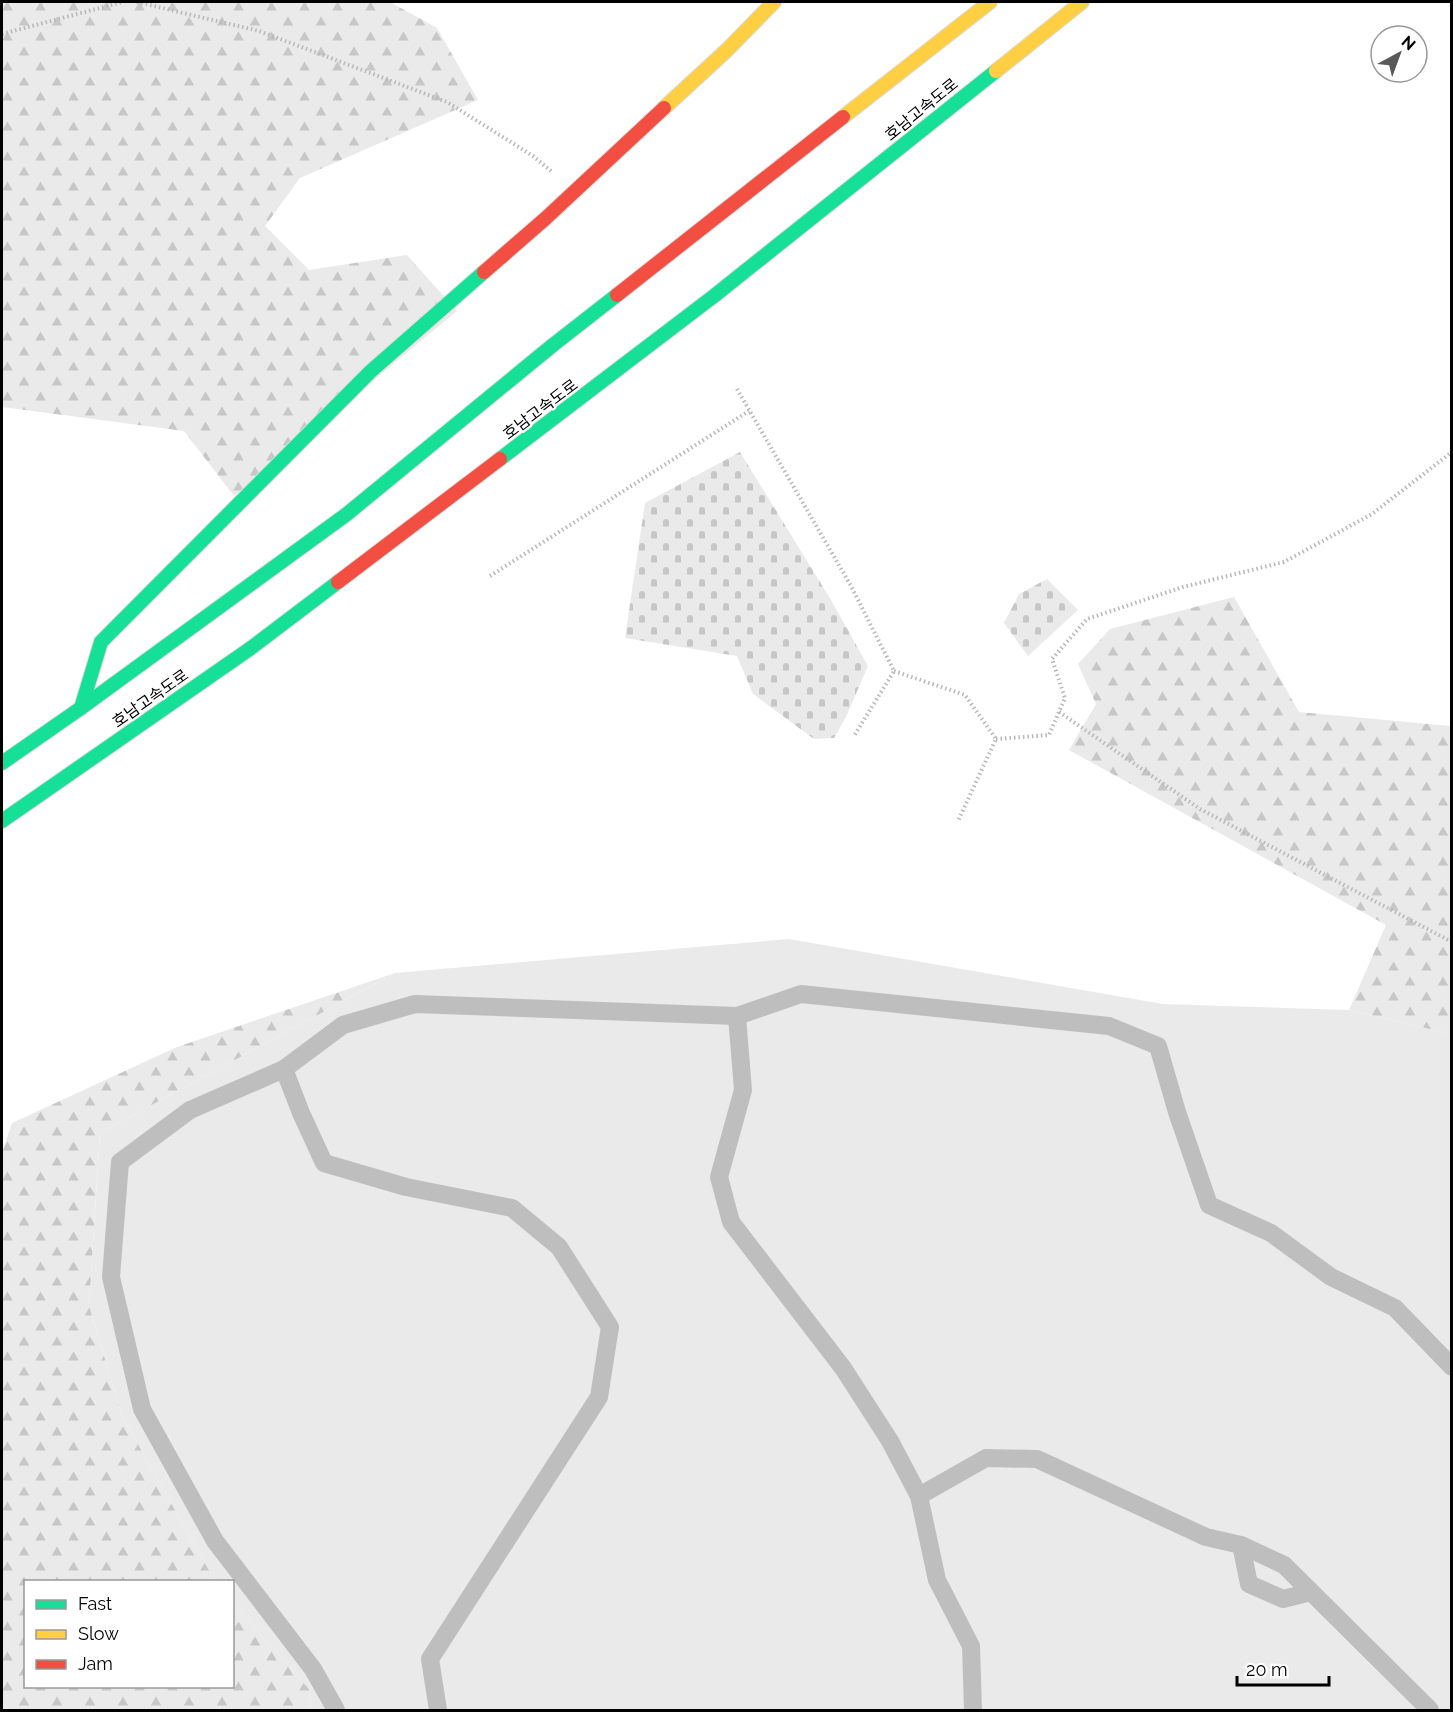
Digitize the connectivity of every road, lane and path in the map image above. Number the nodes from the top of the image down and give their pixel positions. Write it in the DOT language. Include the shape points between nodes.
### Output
graph roads {
  1 [pos="122,2"];
  2 [pos="137,2"];
  3 [pos="774,2"];
  4 [pos="1082,2"];
  5 [pos="988,3"];
  6 [pos="2,34"];
  7 [pos="558,176"];
  8 [pos="737,389"];
  9 [pos="749,411"];
  10 [pos="1452,452"];
  11 [pos="490,576"];
  12 [pos="894,671"];
  13 [pos="81,708"];
  14 [pos="1059,712"];
  15 [pos="854,736"];
  16 [pos="996,739"];
  17 [pos="2,763"];
  18 [pos="2,821"];
  19 [pos="958,821"];
  20 [pos="1452,942"];
  21 [pos="737,1016"];
  22 [pos="284,1069"];
  23 [pos="1452,1367"];
  24 [pos="919,1496"];
  25 [pos="1241,1545"];
  26 [pos="1311,1592"];
  27 [pos="336,1710"];
  28 [pos="438,1710"];
  29 [pos="973,1710"];
  30 [pos="1430,1710"];
  1 -- 6 [label="path"];
  2 -- 7 [label="path" via="260,31 447,102"];
  3 -- 13 [label="highway" via="555,210 371,371 101,642"];
  4 -- 18 [label="highway, 호남고속도로" via="547,424 251,648"];
  5 -- 13 [label="highway, 호남고속도로" via="553,345 347,514"];
  8 -- 9 [label="path"];
  9 -- 11 [label="path"];
  9 -- 12 [label="path" via="851,586"];
  10 -- 14 [label="path" via="1372,514 1284,562 1183,587 1087,619 1052,659 1065,698"];
  12 -- 15 [label="path"];
  12 -- 16 [label="path" via="965,695"];
  13 -- 17 [label="highway, 호남고속도로"];
  14 -- 16 [label="path" via="1049,735"];
  14 -- 20 [label="path" via="1200,809"];
  16 -- 19 [label="path"];
  21 -- 22 [label="lane" via="415,1004 343,1025"];
  21 -- 23 [label="lane" via="801,994 1109,1026 1158,1046 1209,1205 1271,1233 1331,1277 1395,1308"];
  21 -- 24 [label="lane" via="743,1090 719,1177 731,1222 843,1368 890,1441"];
  22 -- 27 [label="lane" via="190,1110 120,1162 111,1277 142,1409 215,1541 314,1669"];
  22 -- 28 [label="lane" via="324,1162 406,1187 512,1208 559,1247 610,1328 599,1396 430,1659"];
  24 -- 25 [label="lane" via="986,1458 1037,1459 1206,1537"];
  24 -- 29 [label="lane" via="937,1580 971,1646"];
  25 -- 26 [label="lane" via="1284,1565"];
  25 -- 26 [label="lane" via="1249,1584 1283,1599"];
  26 -- 30 [label="lane"];
}
